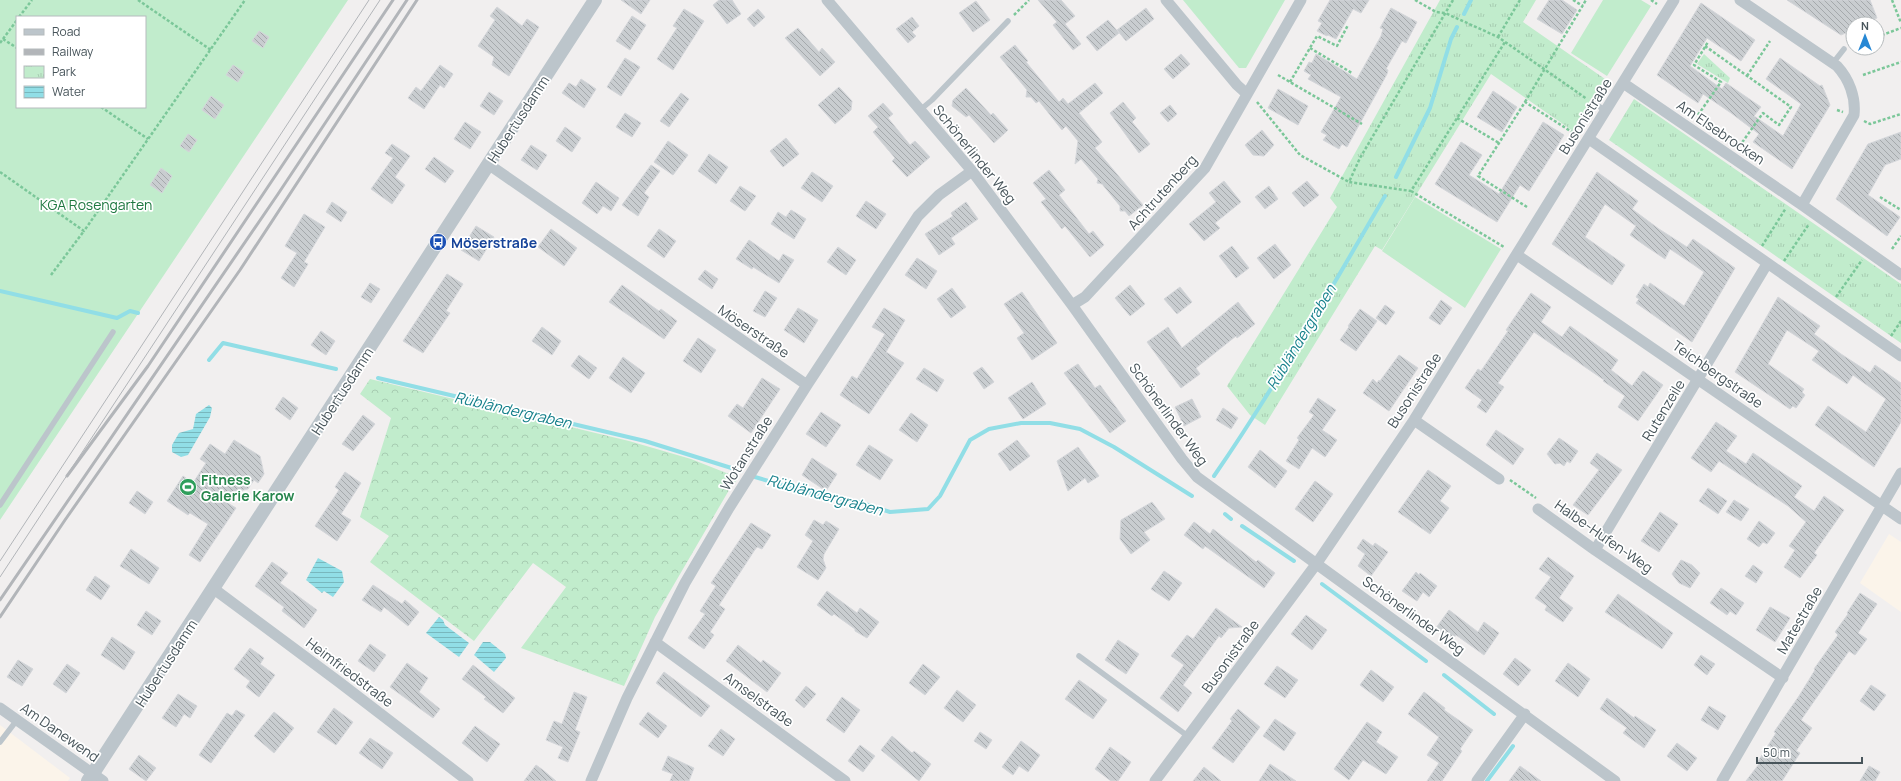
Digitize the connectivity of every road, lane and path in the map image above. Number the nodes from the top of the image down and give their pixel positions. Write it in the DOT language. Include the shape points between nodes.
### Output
graph roads {
  1 [pos="32,0"];
  2 [pos="138,0"];
  3 [pos="245,0"];
  4 [pos="595,0"];
  5 [pos="827,0"];
  6 [pos="1029,0"];
  7 [pos="1166,0"];
  8 [pos="1301,0"];
  9 [pos="1415,0"];
  10 [pos="1453,0"];
  11 [pos="1520,0"];
  12 [pos="1573,0"];
  13 [pos="1586,0"];
  14 [pos="1674,0"];
  15 [pos="1740,0"];
  16 [pos="1892,0"];
  17 [pos="1583,6"];
  18 [pos="1445,13"];
  19 [pos="20,16"];
  20 [pos="16,21"];
  21 [pos="1008,21"];
  22 [pos="1901,24"];
  23 [pos="1348,25"];
  24 [pos="1901,28"];
  25 [pos="1885,34"];
  26 [pos="1498,37"];
  27 [pos="3,38"];
  28 [pos="1770,41"];
  29 [pos="0,42"];
  30 [pos="1505,42"];
  31 [pos="1708,42"];
  32 [pos="1705,46"];
  33 [pos="16,47"];
  34 [pos="1310,48"];
  35 [pos="1844,49"];
  36 [pos="211,50"];
  37 [pos="1901,62"];
  38 [pos="1833,63"];
  39 [pos="1544,69"];
  40 [pos="1352,73"];
  41 [pos="1278,75"];
  42 [pos="1863,75"];
  43 [pos="1747,76"];
  44 [pos="1290,82"];
  45 [pos="1623,83"];
  46 [pos="1247,94"];
  47 [pos="1525,102"];
  48 [pos="1594,104"];
  49 [pos="102,108"];
  50 [pos="920,110"];
  51 [pos="1606,111"];
  52 [pos="1901,114"];
  53 [pos="1698,115"];
  54 [pos="1457,118"];
  55 [pos="1362,124"];
  56 [pos="1870,124"];
  57 [pos="1575,134"];
  58 [pos="148,139"];
  59 [pos="1589,139"];
  60 [pos="1499,143"];
  61 [pos="1741,144"];
  62 [pos="488,164"];
  63 [pos="972,171"];
  64 [pos="0,172"];
  65 [pos="1349,182"];
  66 [pos="1411,191"];
  67 [pos="1880,197"];
  68 [pos="1792,198"];
  69 [pos="1802,205"];
  70 [pos="1527,207"];
  71 [pos="1901,210"];
  72 [pos="1815,214"];
  73 [pos="84,231"];
  74 [pos="1901,236"];
  75 [pos="1504,248"];
  76 [pos="1892,249"];
  77 [pos="1868,252"];
  78 [pos="1517,255"];
  79 [pos="1755,256"];
  80 [pos="1767,264"];
  81 [pos="1778,271"];
  82 [pos="51,275"];
  83 [pos="1901,275"];
  84 [pos="1072,305"];
  85 [pos="1830,307"];
  86 [pos="1901,321"];
  87 [pos="113,332"];
  88 [pos="1885,344"];
  89 [pos="1901,356"];
  90 [pos="1699,380"];
  91 [pos="807,385"];
  92 [pos="1414,420"];
  93 [pos="1901,473"];
  94 [pos="1499,479"];
  95 [pos="0,505"];
  96 [pos="1881,506"];
  97 [pos="1538,508"];
  98 [pos="1901,519"];
  99 [pos="1595,550"];
  100 [pos="1316,563"];
  101 [pos="214,589"];
  102 [pos="656,642"];
  103 [pos="1079,656"];
  104 [pos="1783,678"];
  105 [pos="0,708"];
  106 [pos="1525,714"];
  107 [pos="17,720"];
  108 [pos="1189,737"];
  109 [pos="0,742"];
  110 [pos="95,779"];
  111 [pos="468,781"];
  112 [pos="591,781"];
  113 [pos="845,781"];
  114 [pos="1155,781"];
  115 [pos="1477,781"];
  116 [pos="1615,781"];
  117 [pos="1722,781"];
  1 -- 19 [label="path"];
  2 -- 36 [label="path"];
  3 -- 36 [label="path"];
  4 -- 62 [label="street, Hubertusdamm"];
  5 -- 50 [label="street, Schönerlinder Weg"];
  6 -- 21 [label="path"];
  7 -- 46 [label="street"];
  8 -- 46 [label="street, Achtrutenberg"];
  9 -- 18 [label="path" via="1436,12"];
  10 -- 18 [label="path"];
  11 -- 26 [label="path"];
  12 -- 17 [label="path"];
  13 -- 17 [label="path"];
  14 -- 45 [label="street, Busonistraße"];
  15 -- 38 [label="street"];
  16 -- 22 [label="path"];
  17 -- 39 [label="path"];
  18 -- 26 [label="path"];
  18 -- 65 [label="path" via="1360,158"];
  20 -- 27 [label="path"];
  21 -- 50 [label="lane"];
  23 -- 34 [label="path" via="1337,46 1317,36"];
  24 -- 25 [label="path"];
  26 -- 30 [label="path"];
  27 -- 29 [label="path"];
  27 -- 33 [label="path"];
  28 -- 43 [label="path"];
  30 -- 39 [label="path"];
  30 -- 54 [label="path"];
  31 -- 32 [label="path"];
  32 -- 43 [label="path"];
  32 -- 53 [label="path" via="1694,65 1721,82"];
  34 -- 40 [label="path"];
  34 -- 44 [label="path"];
  35 -- 38 [label="lane"];
  36 -- 58 [label="path"];
  37 -- 42 [label="path"];
  38 -- 69 [label="street" via="1844,74 1852,92 1854,115"];
  39 -- 47 [label="path"];
  39 -- 48 [label="path"];
  41 -- 44 [label="path"];
  43 -- 61 [label="path" via="1791,106 1779,125 1763,113"];
  44 -- 55 [label="path"];
  45 -- 51 [label="street, Busonistraße"];
  45 -- 68 [label="street, Am Elsebrocken"];
  46 -- 65 [label="path" via="1260,104 1300,155"];
  46 -- 84 [label="street, Achtrutenberg" via="1206,168 1090,291"];
  47 -- 57 [label="path"];
  47 -- 60 [label="path"];
  48 -- 51 [label="lane"];
  49 -- 58 [label="path"];
  50 -- 63 [label="street, Schönerlinder Weg"];
  51 -- 59 [label="street, Busonistraße"];
  52 -- 56 [label="path"];
  54 -- 60 [label="path"];
  54 -- 66 [label="path"];
  58 -- 73 [label="path"];
  59 -- 78 [label="street, Busonistraße"];
  59 -- 79 [label="street"];
  60 -- 70 [label="path" via="1478,176"];
  62 -- 91 [label="street, Möserstraße"];
  62 -- 101 [label="street, Hubertusdamm"];
  63 -- 84 [label="street, Schönerlinder Weg"];
  63 -- 91 [label="street, Wotanstraße" via="939,195 918,216"];
  64 -- 73 [label="path"];
  65 -- 66 [label="path"];
  66 -- 75 [label="path"];
  67 -- 71 [label="path"];
  68 -- 69 [label="street, Am Elsebrocken"];
  68 -- 79 [label="path"];
  69 -- 72 [label="street, Am Elsebrocken"];
  72 -- 77 [label="street, Am Elsebrocken"];
  72 -- 81 [label="path"];
  73 -- 82 [label="path"];
  74 -- 76 [label="path"];
  77 -- 83 [label="street, Am Elsebrocken"];
  77 -- 85 [label="path"];
  78 -- 90 [label="street, Teichbergstraße"];
  78 -- 92 [label="street, Busonistraße"];
  79 -- 80 [label="street"];
  80 -- 81 [label="street"];
  80 -- 90 [label="street, Rutenzeile"];
  81 -- 85 [label="street"];
  84 -- 100 [label="street, Schönerlinder Weg" via="1197,477"];
  85 -- 88 [label="street"];
  86 -- 88 [label="path"];
  87 -- 95 [label="lane"];
  88 -- 89 [label="street"];
  90 -- 96 [label="street, Teichbergstraße"];
  90 -- 99 [label="street, Rutenzeile"];
  91 -- 102 [label="street, Wotanstraße" via="729,508 685,583"];
  92 -- 94 [label="street"];
  92 -- 100 [label="street, Busonistraße"];
  93 -- 96 [label="street, Matestraße"];
  94 -- 97 [label="path, Halbe-Hufen-Weg" via="1506,477 1536,498"];
  96 -- 98 [label="street, Teichbergstraße"];
  96 -- 104 [label="street, Matestraße"];
  97 -- 99 [label="street, Halbe-Hufen-Weg"];
  99 -- 104 [label="street, Halbe-Hufen-Weg"];
  100 -- 106 [label="street, Schönerlinder Weg"];
  100 -- 108 [label="street, Busonistraße"];
  101 -- 110 [label="street, Hubertusdamm"];
  101 -- 111 [label="street, Heimfriedstraße"];
  102 -- 112 [label="street, Wotanstraße" via="627,698"];
  102 -- 113 [label="street, Amselstraße"];
  103 -- 108 [label="lane"];
  104 -- 117 [label="street, Matestraße"];
  105 -- 107 [label="street, Am Danewend"];
  106 -- 115 [label="street"];
  106 -- 116 [label="street, Schönerlinder Weg"];
  107 -- 109 [label="lane"];
  107 -- 110 [label="street, Am Danewend"];
  108 -- 114 [label="street, Busonistraße"];
}
